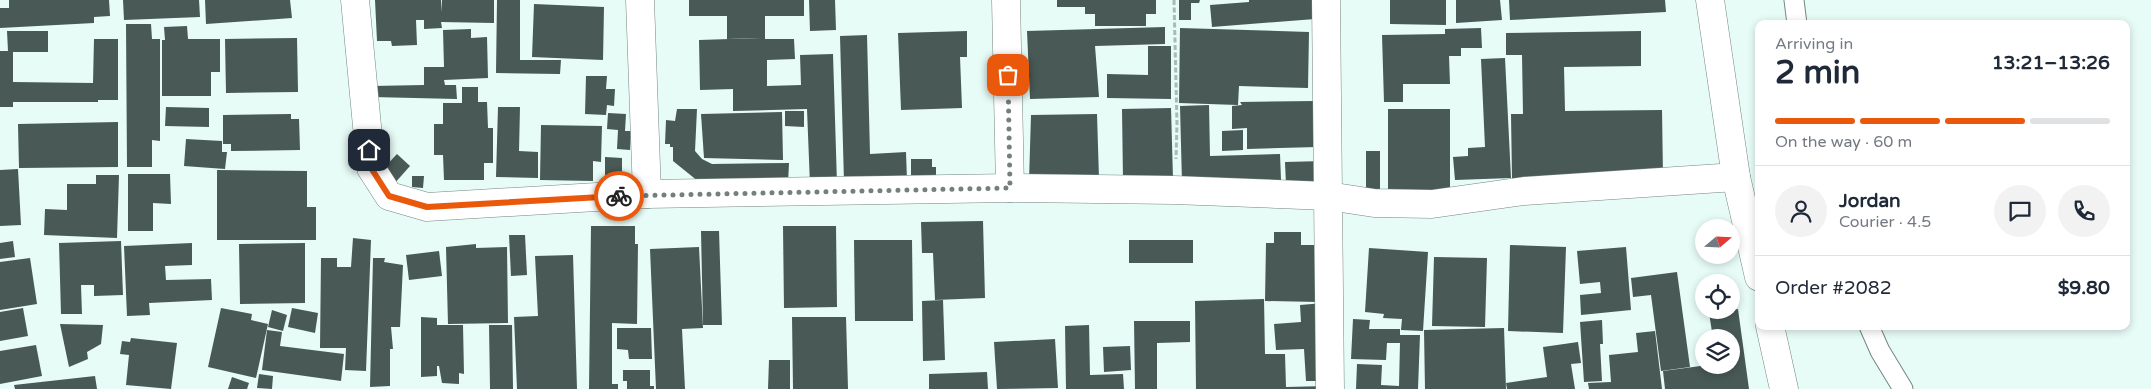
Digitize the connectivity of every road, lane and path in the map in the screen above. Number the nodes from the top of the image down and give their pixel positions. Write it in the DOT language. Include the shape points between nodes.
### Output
graph roads {
  1 [pos="355,0"];
  2 [pos="640,0"];
  3 [pos="1006,0"];
  4 [pos="1174,0"];
  5 [pos="1326,0"];
  6 [pos="1710,0"];
  7 [pos="1794,0"];
  8 [pos="1796,20"];
  9 [pos="1736,177"];
  10 [pos="1010,188"];
  11 [pos="1174,190"];
  12 [pos="647,194"];
  13 [pos="1328,196"];
  14 [pos="1755,260"];
  15 [pos="1771,330"];
  16 [pos="1871,330"];
  17 [pos="1330,389"];
  18 [pos="1784,389"];
  19 [pos="1903,389"];
  1 -- 12 [label="street" via="371,168 389,196 427,207"];
  2 -- 12 [label="street"];
  3 -- 10 [label="street"];
  4 -- 11 [label="path" via="1177,124"];
  5 -- 13 [label="street"];
  6 -- 9 [label="street"];
  7 -- 8 [label="lane"];
  9 -- 13 [label="street" via="1524,191 1432,204 1374,203"];
  9 -- 14 [label="street"];
  10 -- 11 [label="street"];
  10 -- 12 [label="street"];
  11 -- 13 [label="street"];
  13 -- 17 [label="street"];
  15 -- 18 [label="street"];
  16 -- 19 [label="lane"];
}
